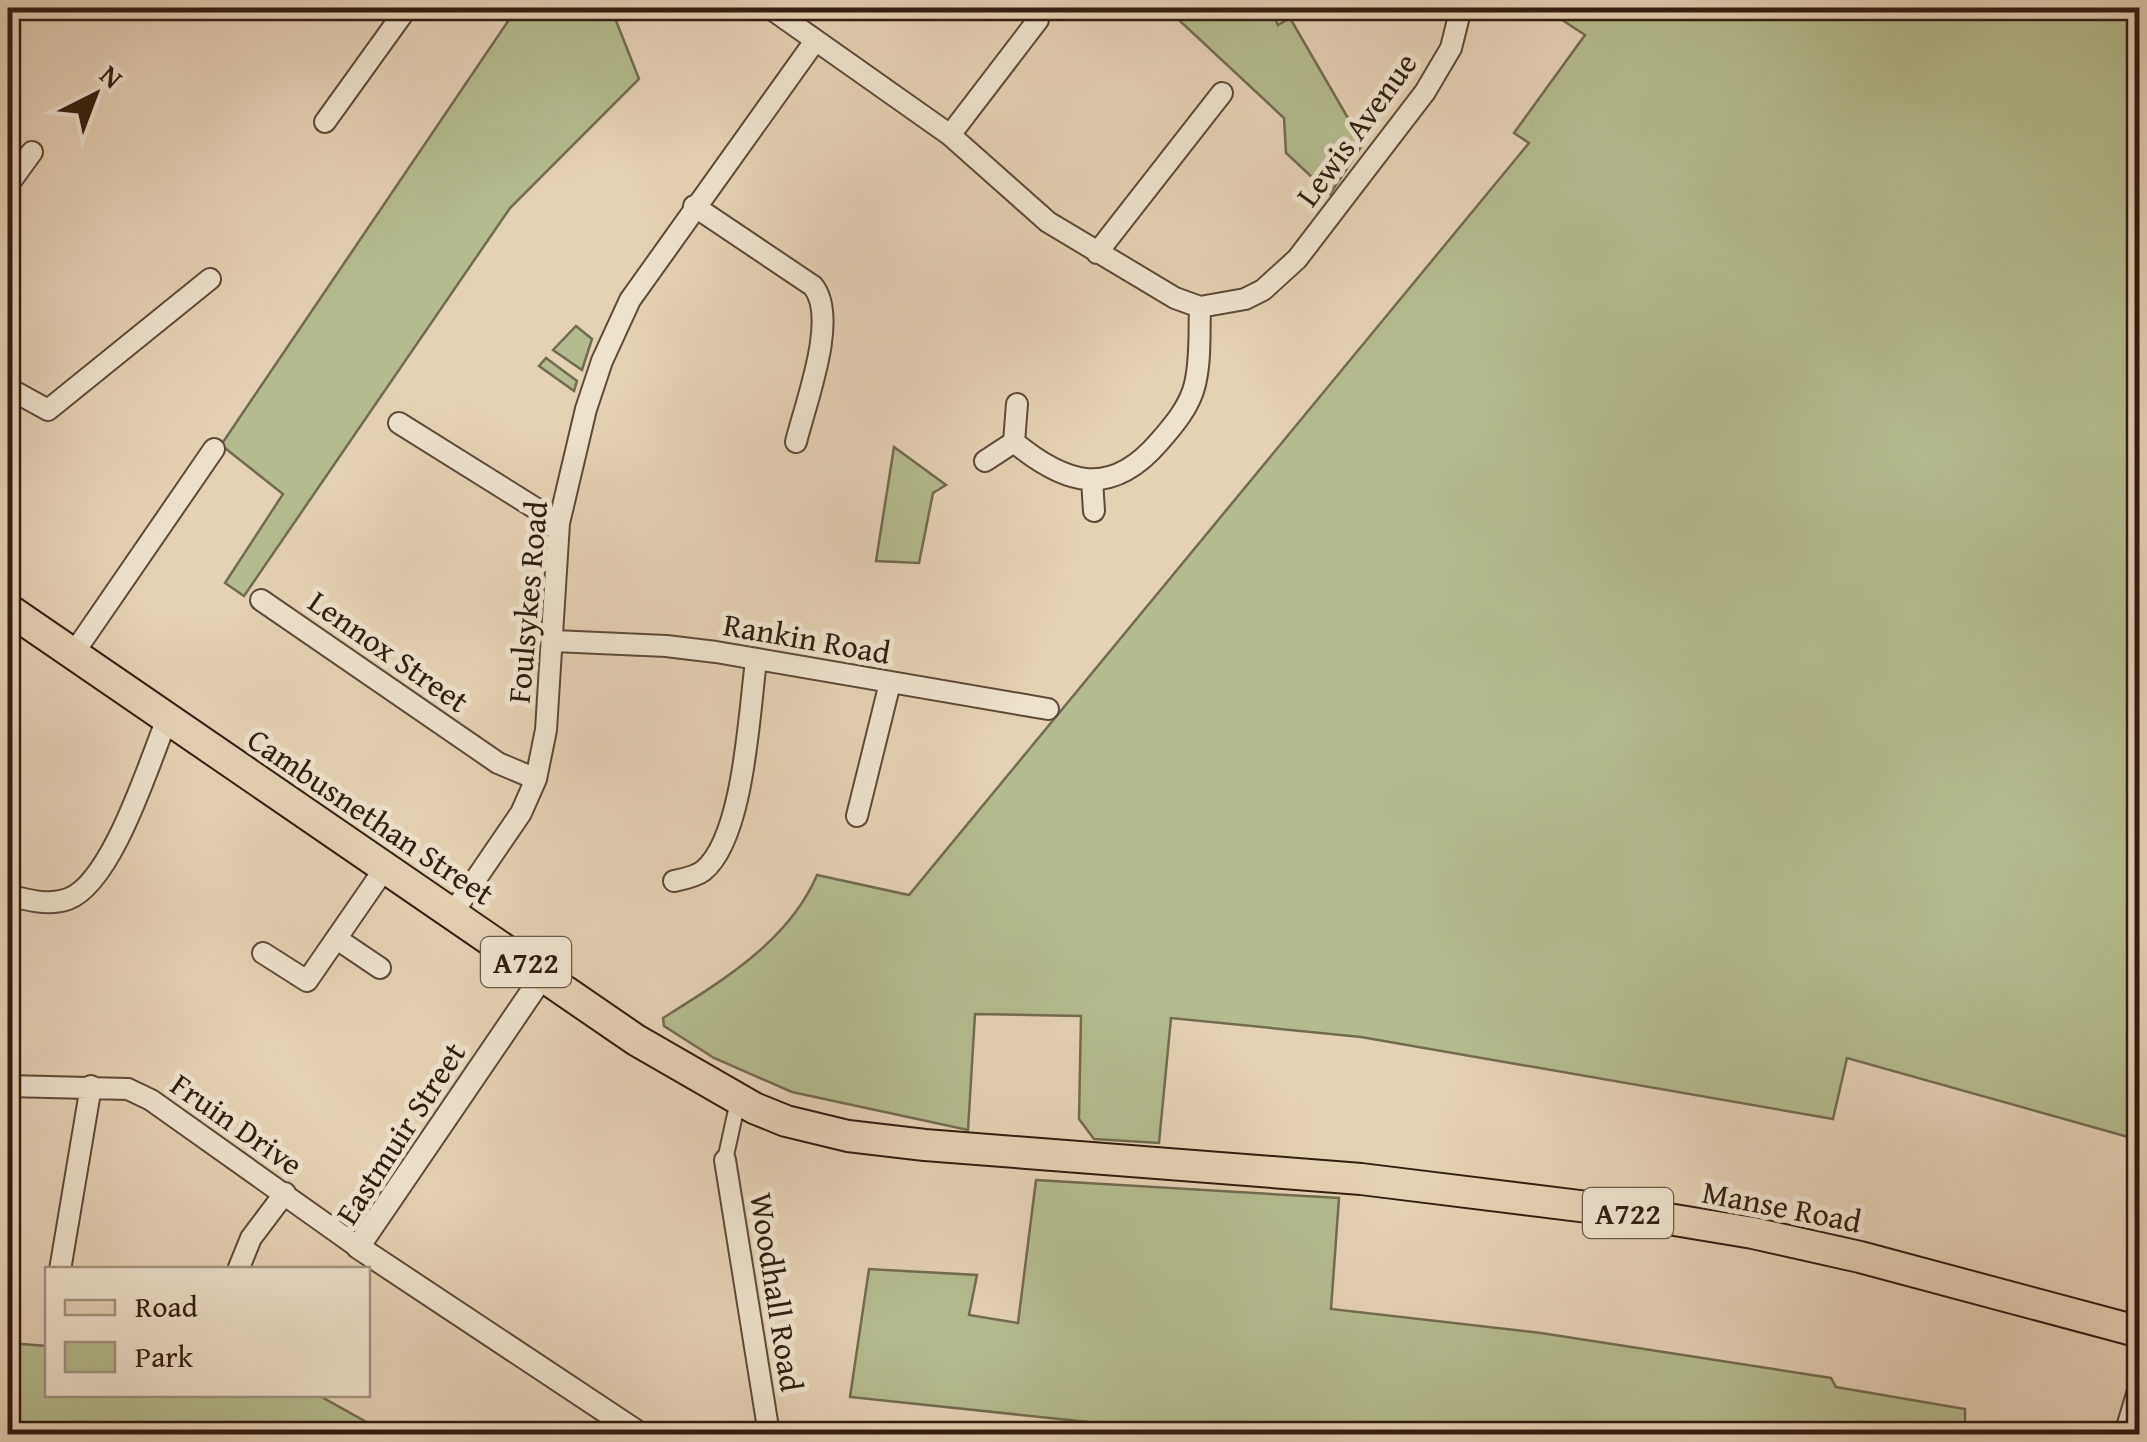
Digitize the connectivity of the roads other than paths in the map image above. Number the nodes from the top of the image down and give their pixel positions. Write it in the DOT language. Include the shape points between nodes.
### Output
graph roads {
  1 [pos="407,8"];
  2 [pos="770,8"];
  3 [pos="1461,8"];
  4 [pos="1038,20"];
  5 [pos="815,41"];
  6 [pos="1222,93"];
  7 [pos="325,122"];
  8 [pos="950,136"];
  9 [pos="32,152"];
  10 [pos="8,185"];
  11 [pos="694,206"];
  12 [pos="1097,253"];
  13 [pos="210,279"];
  14 [pos="1200,307"];
  15 [pos="8,388"];
  16 [pos="1017,404"];
  17 [pos="399,423"];
  18 [pos="796,442"];
  19 [pos="1014,442"];
  20 [pos="214,449"];
  21 [pos="986,462"];
  22 [pos="1092,480"];
  23 [pos="1094,512"];
  24 [pos="558,523"];
  25 [pos="262,600"];
  26 [pos="8,609"];
  27 [pos="554,640"];
  28 [pos="72,654"];
  29 [pos="756,661"];
  30 [pos="890,682"];
  31 [pos="1048,709"];
  32 [pos="167,719"];
  33 [pos="536,779"];
  34 [pos="857,816"];
  35 [pos="385,868"];
  36 [pos="674,881"];
  37 [pos="8,895"];
  38 [pos="452,914"];
  39 [pos="337,938"];
  40 [pos="263,953"];
  41 [pos="380,968"];
  42 [pos="544,974"];
  43 [pos="8,1086"];
  44 [pos="90,1086"];
  45 [pos="738,1101"];
  46 [pos="1105,1158"];
  47 [pos="726,1160"];
  48 [pos="285,1192"];
  49 [pos="358,1248"];
  50 [pos="60,1267"];
  51 [pos="239,1267"];
  52 [pos="2137,1324"];
  53 [pos="2140,1384"];
  54 [pos="640,1434"];
  55 [pos="769,1434"];
  56 [pos="2124,1434"];
  1 -- 7 [label="street"];
  2 -- 5 [label="street"];
  3 -- 14 [label="street, Lewis Avenue" via="1450,48 1425,92 1280,277 1246,299"];
  4 -- 8 [label="street"];
  5 -- 8 [label="street"];
  5 -- 11 [label="street, Foulsykes Road"];
  6 -- 12 [label="street"];
  8 -- 12 [label="street" via="1048,222"];
  9 -- 10 [label="street"];
  11 -- 18 [label="street" via="822,296 824,326"];
  11 -- 24 [label="street, Foulsykes Road" via="630,300 602,361"];
  12 -- 14 [label="street"];
  13 -- 15 [label="street" via="48,410"];
  14 -- 22 [label="street" via="1195,386 1182,415 1127,472"];
  16 -- 19 [label="street"];
  17 -- 24 [label="street"];
  19 -- 21 [label="street"];
  19 -- 22 [label="street" via="1050,469"];
  20 -- 28 [label="street"];
  22 -- 23 [label="street"];
  24 -- 27 [label="street, Foulsykes Road"];
  25 -- 33 [label="street, Lennox Street" via="498,763"];
  26 -- 28 [label="main road, Cambusnethan Street / A722"];
  27 -- 29 [label="street, Rankin Road" via="666,646"];
  27 -- 33 [label="street, Foulsykes Road"];
  28 -- 32 [label="main road, Cambusnethan Street / A722"];
  29 -- 30 [label="street, Rankin Road"];
  29 -- 36 [label="street" via="732,822 702,872"];
  30 -- 31 [label="street, Rankin Road"];
  30 -- 34 [label="street"];
  32 -- 35 [label="main road, Cambusnethan Street / A722"];
  32 -- 37 [label="street" via="106,866 70,899 35,902"];
  33 -- 38 [label="street, Foulsykes Road" via="521,813"];
  35 -- 38 [label="main road, Cambusnethan Street / A722"];
  35 -- 39 [label="street"];
  38 -- 42 [label="main road, Cambusnethan Street / A722"];
  39 -- 40 [label="street" via="308,981"];
  39 -- 41 [label="street"];
  42 -- 45 [label="main road, Cambusnethan Street / A722"];
  42 -- 49 [label="street, Eastmuir Street"];
  43 -- 44 [label="street, Fruin Drive"];
  44 -- 48 [label="street, Fruin Drive" via="128,1089 151,1100"];
  44 -- 50 [label="street"];
  45 -- 46 [label="main road, Cambusnethan Street / A722" via="848,1136"];
  45 -- 47 [label="street"];
  46 -- 52 [label="main road, Manse Road / A722" via="1361,1179 1620,1211 1860,1257"];
  47 -- 55 [label="street, Woodhall Road"];
  48 -- 49 [label="street, Fruin Drive"];
  48 -- 51 [label="street" via="251,1238"];
  49 -- 54 [label="street, Eastmuir Street"];
  53 -- 56 [label="street"];
}
